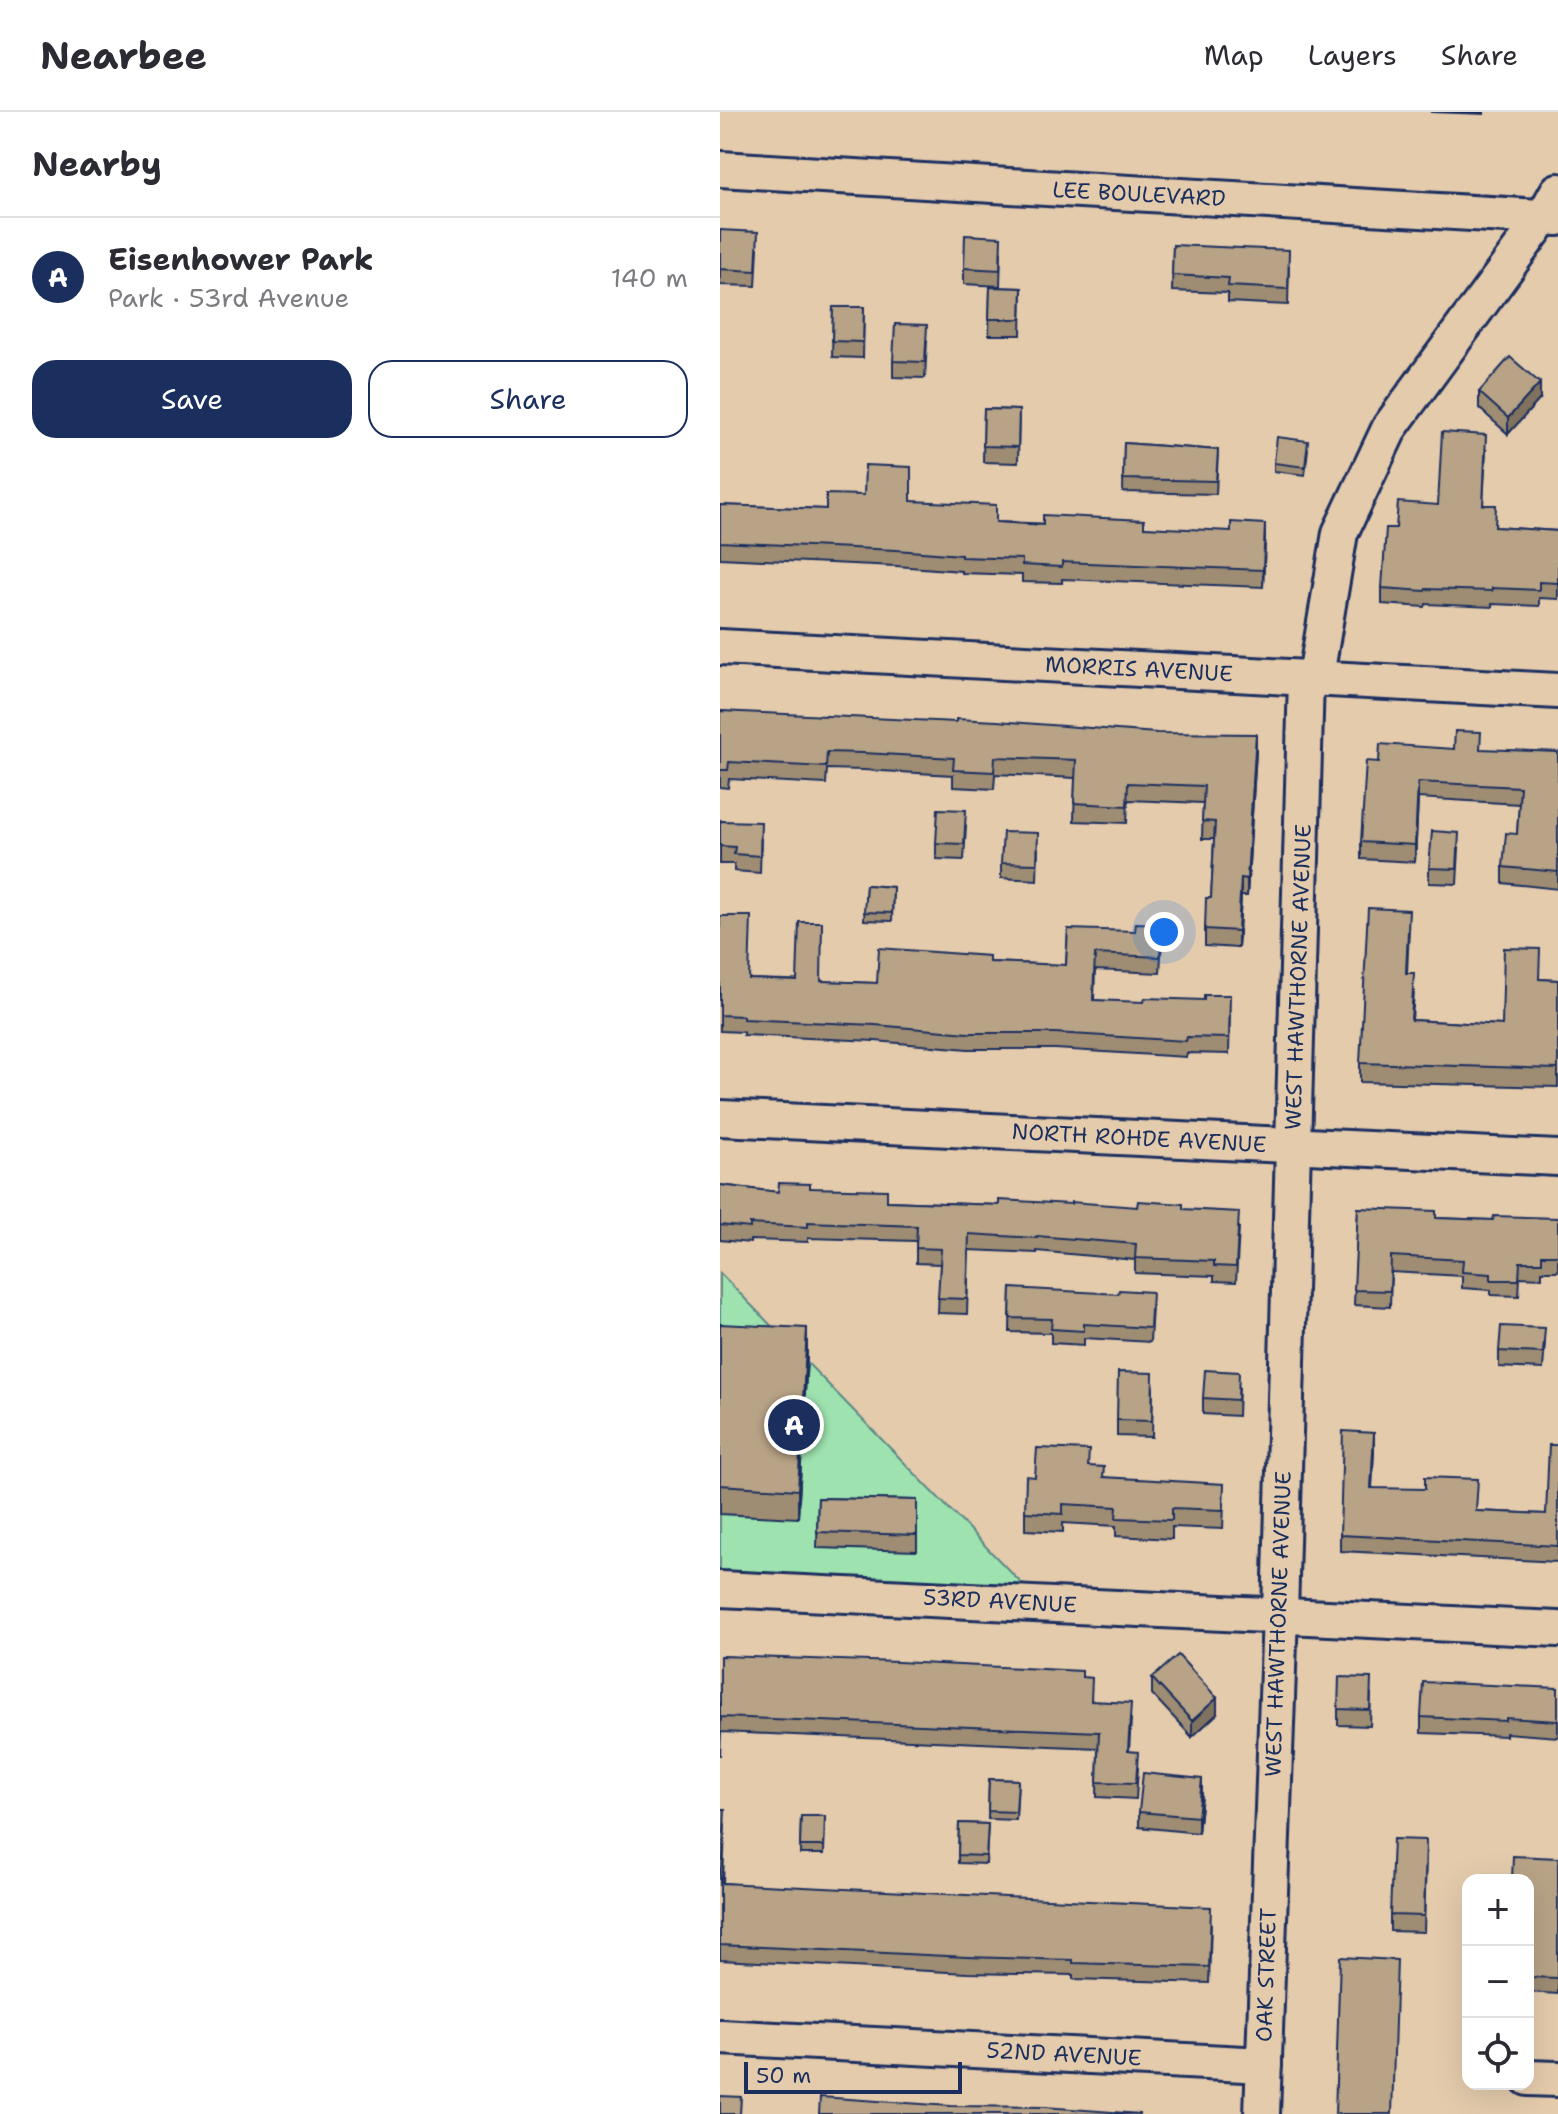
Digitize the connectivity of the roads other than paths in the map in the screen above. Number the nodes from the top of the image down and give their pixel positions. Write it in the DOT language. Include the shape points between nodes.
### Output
graph roads {
  1 [pos="720,169"];
  2 [pos="1553,209"];
  3 [pos="720,647"];
  4 [pos="1306,678"];
  5 [pos="1558,691"];
  6 [pos="720,1118"];
  7 [pos="1293,1146"];
  8 [pos="1558,1158"];
  9 [pos="720,1589"];
  10 [pos="1280,1614"];
  11 [pos="1558,1629"];
  12 [pos="1270,1837"];
  13 [pos="720,2037"];
  14 [pos="1264,2065"];
  15 [pos="1534,2078"];
  16 [pos="1558,2079"];
  17 [pos="1262,2114"];
  1 -- 2 [label="street, LEE BOULEVARD"];
  2 -- 4 [label="street, WEST HAWTHORNE AVENUE" via="1390,427 1340,533 1316,676"];
  3 -- 4 [label="street, MORRIS AVENUE"];
  4 -- 5 [label="street, MORRIS AVENUE"];
  4 -- 7 [label="street, WEST HAWTHORNE AVENUE"];
  6 -- 7 [label="street, NORTH ROHDE AVENUE"];
  7 -- 8 [label="street, NORTH ROHDE AVENUE"];
  7 -- 10 [label="street, WEST HAWTHORNE AVENUE"];
  9 -- 10 [label="street, 53RD AVENUE"];
  10 -- 11 [label="street, 53RD AVENUE"];
  10 -- 12 [label="street, WEST HAWTHORNE AVENUE"];
  12 -- 14 [label="street, OAK STREET"];
  13 -- 14 [label="street, 52ND AVENUE"];
  14 -- 17 [label="street, OAK STREET"];
  15 -- 16 [label="street"];
}
